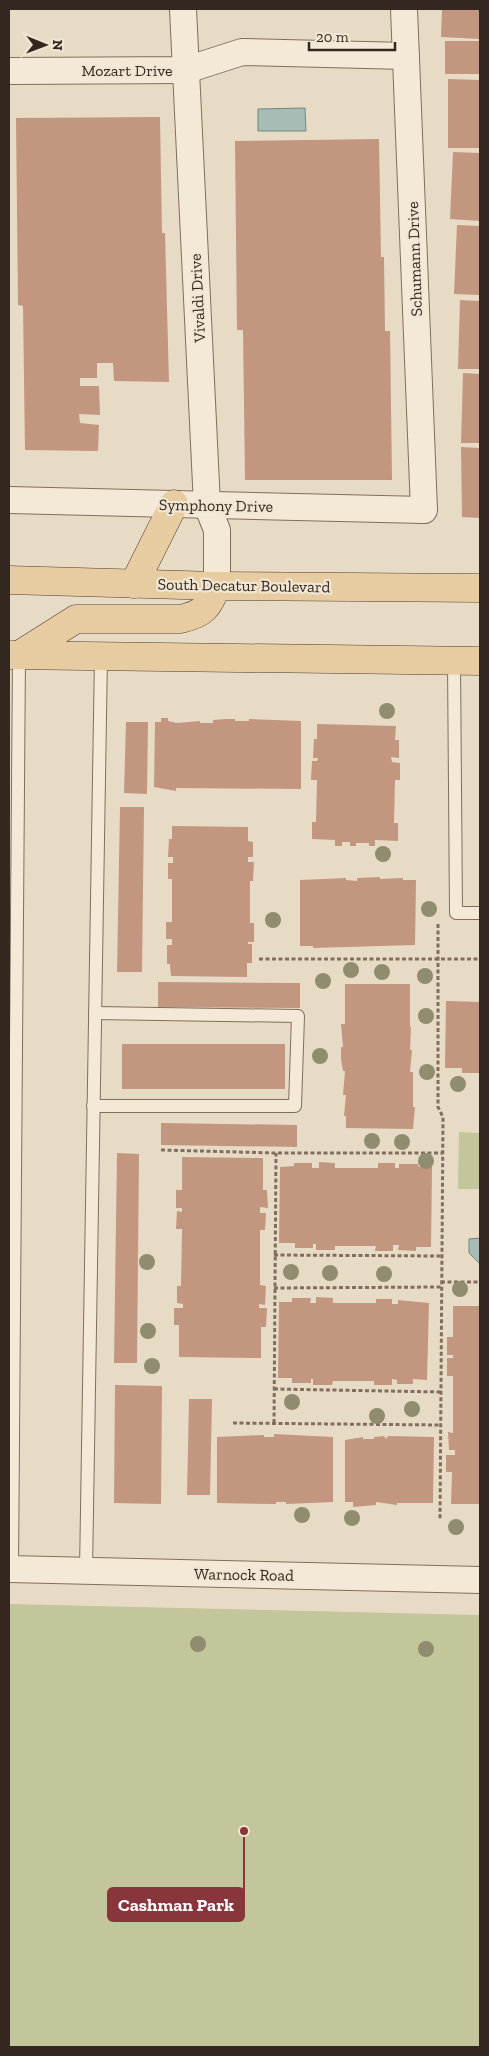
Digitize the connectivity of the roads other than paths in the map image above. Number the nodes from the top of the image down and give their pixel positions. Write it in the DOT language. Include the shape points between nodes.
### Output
graph roads {
  1 [pos="184,9"];
  2 [pos="404,9"];
  3 [pos="406,56"];
  4 [pos="186,70"];
  5 [pos="9,71"];
  6 [pos="9,500"];
  7 [pos="174,504"];
  8 [pos="207,505"];
  9 [pos="424,510"];
  10 [pos="9,580"];
  11 [pos="134,584"];
  12 [pos="217,586"];
  13 [pos="480,588"];
  14 [pos="14,655"];
  15 [pos="101,656"];
  16 [pos="467,661"];
  17 [pos="13,846"];
  18 [pos="480,913"];
  19 [pos="95,1013"];
  20 [pos="93,1106"];
  21 [pos="11,1481"];
  22 [pos="10,1569"];
  23 [pos="86,1571"];
  24 [pos="480,1580"];
  1 -- 4 [label="street, Vivaldi Drive"];
  2 -- 3 [label="street, Schumann Drive"];
  3 -- 4 [label="street, Mozart Drive" via="242,52"];
  3 -- 9 [label="street, Schumann Drive"];
  4 -- 5 [label="street, Mozart Drive"];
  4 -- 8 [label="street, Vivaldi Drive"];
  6 -- 7 [label="street, Symphony Drive"];
  7 -- 8 [label="street, Symphony Drive"];
  7 -- 11 [label="main road"];
  8 -- 9 [label="street, Symphony Drive"];
  8 -- 12 [label="street, Vivaldi Drive" via="217,530"];
  10 -- 11 [label="main road, South Decatur Boulevard"];
  11 -- 12 [label="main road, South Decatur Boulevard"];
  12 -- 13 [label="main road, South Decatur Boulevard"];
  12 -- 14 [label="main road" via="208,607 198,615 181,619 76,619"];
  14 -- 15 [label="main road"];
  14 -- 17 [label="lane"];
  15 -- 16 [label="main road"];
  15 -- 19 [label="lane"];
  16 -- 18 [label="lane" via="456,913"];
  17 -- 21 [label="lane"];
  19 -- 20 [label="lane"];
  19 -- 20 [label="lane" via="298,1016 295,1106"];
  20 -- 23 [label="lane"];
  21 -- 22 [label="lane"];
  22 -- 23 [label="street, Warnock Road"];
  23 -- 24 [label="street, Warnock Road"];
}
